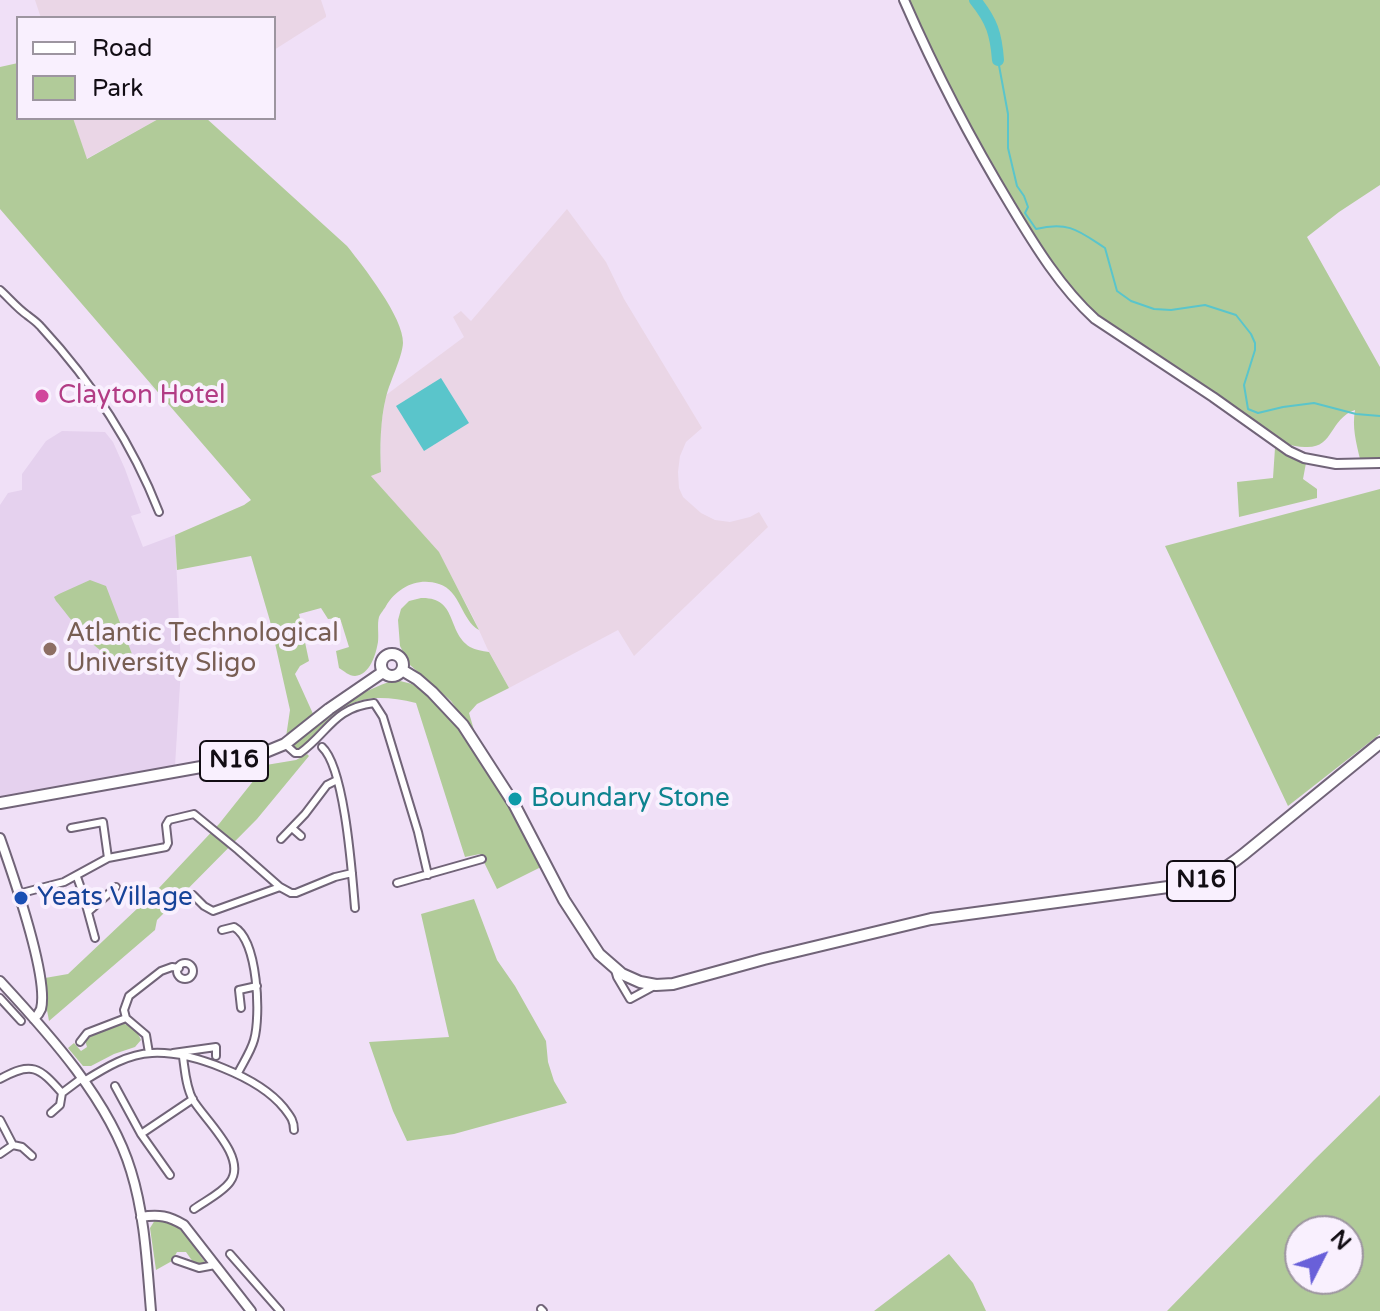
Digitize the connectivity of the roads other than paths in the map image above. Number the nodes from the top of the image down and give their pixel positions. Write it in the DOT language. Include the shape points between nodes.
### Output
graph roads {
  1 [pos="904,0"];
  2 [pos="0,290"];
  3 [pos="1380,463"];
  4 [pos="159,512"];
  5 [pos="402,670"];
  6 [pos="383,672"];
  7 [pos="1380,743"];
  8 [pos="285,744"];
  9 [pos="322,747"];
  10 [pos="337,780"];
  11 [pos="0,803"];
  12 [pos="71,828"];
  13 [pos="292,828"];
  14 [pos="301,836"];
  15 [pos="0,838"];
  16 [pos="281,839"];
  17 [pos="108,858"];
  18 [pos="482,859"];
  19 [pos="352,873"];
  20 [pos="428,875"];
  21 [pos="77,877"];
  22 [pos="397,883"];
  23 [pos="116,887"];
  24 [pos="280,887"];
  25 [pos="18,894"];
  26 [pos="193,895"];
  27 [pos="355,908"];
  28 [pos="88,912"];
  29 [pos="222,930"];
  30 [pos="95,938"];
  31 [pos="179,968"];
  32 [pos="615,970"];
  33 [pos="0,981"];
  34 [pos="656,985"];
  35 [pos="257,986"];
  36 [pos="42,989"];
  37 [pos="0,998"];
  38 [pos="19,1002"];
  39 [pos="241,1008"];
  40 [pos="126,1018"];
  41 [pos="34,1019"];
  42 [pos="21,1021"];
  43 [pos="80,1042"];
  44 [pos="149,1053"];
  45 [pos="171,1053"];
  46 [pos="216,1056"];
  47 [pos="183,1057"];
  48 [pos="238,1073"];
  49 [pos="0,1079"];
  50 [pos="83,1079"];
  51 [pos="115,1086"];
  52 [pos="62,1093"];
  53 [pos="193,1099"];
  54 [pos="51,1113"];
  55 [pos="0,1120"];
  56 [pos="294,1130"];
  57 [pos="141,1134"];
  58 [pos="13,1145"];
  59 [pos="0,1154"];
  60 [pos="32,1156"];
  61 [pos="170,1175"];
  62 [pos="194,1209"];
  63 [pos="141,1217"];
  64 [pos="230,1254"];
  65 [pos="176,1260"];
  66 [pos="215,1265"];
  67 [pos="151,1311"];
  68 [pos="251,1311"];
  69 [pos="280,1311"];
  1 -- 3 [label="street" via="997,182 1034,245 1080,305 1289,451 1336,464"];
  2 -- 4 [label="street" via="38,323 86,379 131,452"];
  5 -- 6 [label="highway, N16" via="393,676"];
  5 -- 6 [label="highway, N16" via="401,658 391,653 382,659"];
  5 -- 32 [label="highway, N16" via="438,697 463,725 514,804 564,900"];
  6 -- 8 [label="highway, N16"];
  7 -- 34 [label="highway, N16" via="1205,880 931,919"];
  8 -- 11 [label="highway, N16" via="251,758"];
  8 -- 20 [label="street" via="300,753 347,709 377,705"];
  9 -- 10 [label="street"];
  10 -- 13 [label="street"];
  10 -- 19 [label="street"];
  12 -- 17 [label="street" via="103,822"];
  13 -- 14 [label="street"];
  13 -- 16 [label="street"];
  15 -- 25 [label="street"];
  17 -- 21 [label="street"];
  17 -- 24 [label="street" via="166,847 169,820 194,814"];
  18 -- 20 [label="street"];
  19 -- 24 [label="street" via="296,893"];
  19 -- 27 [label="street"];
  20 -- 22 [label="street"];
  21 -- 25 [label="street"];
  21 -- 28 [label="street"];
  23 -- 28 [label="street"];
  24 -- 26 [label="street" via="213,911"];
  25 -- 36 [label="street"];
  28 -- 30 [label="street"];
  29 -- 35 [label="street" via="234,927 244,936"];
  31 -- 40 [label="street" via="161,971 129,996"];
  32 -- 34 [label="highway, N16"];
  32 -- 34 [label="street" via="630,999"];
  33 -- 38 [label="street"];
  35 -- 39 [label="street" via="239,990"];
  35 -- 48 [label="street" via="254,1043"];
  36 -- 38 [label="street" via="34,1003"];
  36 -- 41 [label="street" via="41,1009"];
  37 -- 42 [label="street"];
  38 -- 41 [label="street"];
  40 -- 43 [label="street" via="87,1033"];
  40 -- 44 [label="street" via="146,1035"];
  41 -- 50 [label="street"];
  44 -- 45 [label="street"];
  44 -- 50 [label="street"];
  45 -- 46 [label="street" via="216,1047"];
  45 -- 47 [label="street"];
  47 -- 48 [label="street"];
  47 -- 53 [label="street"];
  48 -- 56 [label="street" via="280,1102"];
  49 -- 52 [label="street" via="33,1067"];
  50 -- 52 [label="street"];
  50 -- 63 [label="street" via="120,1144"];
  51 -- 57 [label="street"];
  52 -- 54 [label="street" via="60,1105"];
  53 -- 57 [label="street"];
  53 -- 62 [label="street" via="232,1155 235,1170 231,1182"];
  55 -- 58 [label="street"];
  57 -- 61 [label="street"];
  58 -- 59 [label="street"];
  58 -- 60 [label="street"];
  63 -- 66 [label="street" via="170,1217 184,1225"];
  63 -- 67 [label="street"];
  64 -- 69 [label="street"];
  65 -- 66 [label="street" via="199,1268"];
  66 -- 68 [label="street"];
}
